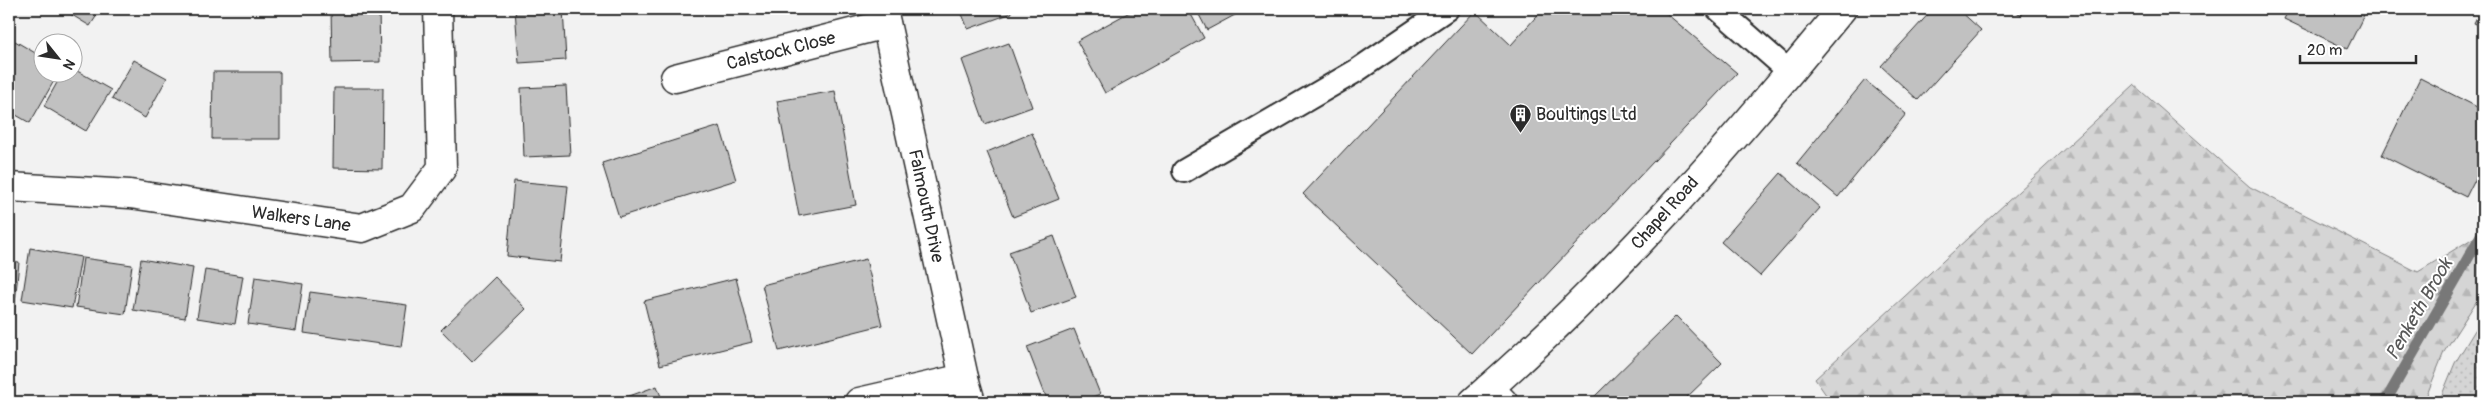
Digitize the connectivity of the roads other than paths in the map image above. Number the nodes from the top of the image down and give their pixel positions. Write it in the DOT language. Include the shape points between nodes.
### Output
graph roads {
  1 [pos="438,9"];
  2 [pos="1447,9"];
  3 [pos="1718,9"];
  4 [pos="1842,9"];
  5 [pos="885,16"];
  6 [pos="1790,72"];
  7 [pos="675,78"];
  8 [pos="1184,171"];
  9 [pos="9,186"];
  10 [pos="968,390"];
  11 [pos="1488,398"];
  12 [pos="859,402"];
  1 -- 9 [label="street, Walkers Lane" via="442,168 412,208 362,228 130,194"];
  2 -- 8 [label="lane" via="1356,71"];
  3 -- 6 [label="lane"];
  4 -- 6 [label="street, Chapel Road"];
  5 -- 7 [label="street, Calstock Close"];
  5 -- 10 [label="street, Falmouth Drive"];
  6 -- 11 [label="street, Chapel Road" via="1604,280"];
  10 -- 12 [label="street"];
}
